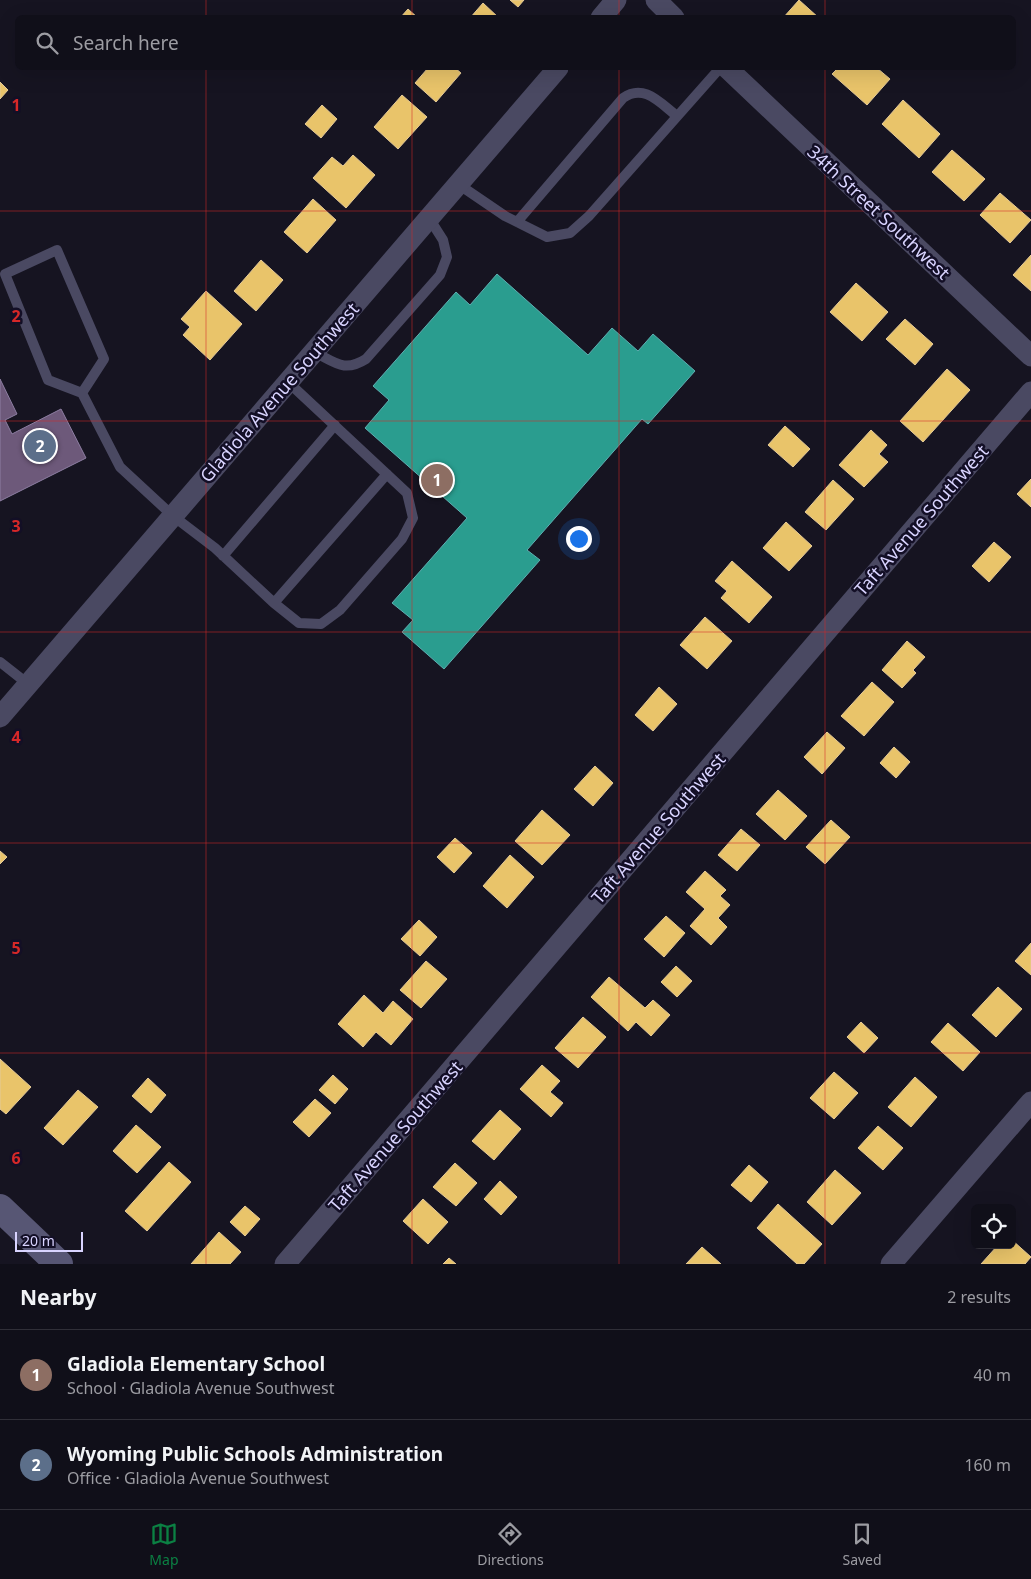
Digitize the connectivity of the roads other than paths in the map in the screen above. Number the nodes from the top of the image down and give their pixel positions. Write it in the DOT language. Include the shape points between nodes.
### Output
graph roads {
  1 [pos="616,0"];
  2 [pos="656,0"];
  3 [pos="604,15"];
  4 [pos="671,15"];
  5 [pos="556,70"];
  6 [pos="718,70"];
  7 [pos="729,70"];
  8 [pos="677,116"];
  9 [pos="458,184"];
  10 [pos="429,218"];
  11 [pos="517,222"];
  12 [pos="314,352"];
  13 [pos="1031,356"];
  14 [pos="288,382"];
  15 [pos="1031,392"];
  16 [pos="82,393"];
  17 [pos="335,425"];
  18 [pos="387,474"];
  19 [pos="173,516"];
  20 [pos="223,556"];
  21 [pos="274,603"];
  22 [pos="0,662"];
  23 [pos="28,684"];
  24 [pos="0,717"];
  25 [pos="1031,1102"];
  26 [pos="0,1208"];
  27 [pos="59,1264"];
  28 [pos="285,1264"];
  29 [pos="891,1264"];
  1 -- 3 [label="street"];
  2 -- 4 [label="street"];
  5 -- 9 [label="street, Gladiola Avenue Southwest"];
  6 -- 8 [label="lane"];
  7 -- 13 [label="street, 34th Street Southwest"];
  8 -- 11 [label="lane" via="589,216 570,233 547,237"];
  8 -- 11 [label="lane" via="647,93 630,93"];
  9 -- 10 [label="street, Gladiola Avenue Southwest"];
  9 -- 11 [label="lane"];
  10 -- 12 [label="street, Gladiola Avenue Southwest"];
  10 -- 12 [label="lane" via="443,240 447,257 440,275 366,359 356,365 343,366"];
  12 -- 14 [label="street, Gladiola Avenue Southwest"];
  14 -- 17 [label="lane"];
  14 -- 19 [label="street, Gladiola Avenue Southwest"];
  15 -- 28 [label="street, Taft Avenue Southwest"];
  16 -- 16 [label="lane" via="48,380 5,274 57,250 104,359"];
  16 -- 19 [label="lane" via="120,467"];
  17 -- 18 [label="lane"];
  17 -- 20 [label="lane"];
  18 -- 21 [label="lane"];
  18 -- 21 [label="lane" via="407,493 413,518 402,538 340,610 321,624 299,623"];
  19 -- 20 [label="lane"];
  19 -- 23 [label="street, Gladiola Avenue Southwest"];
  20 -- 21 [label="lane"];
  22 -- 23 [label="lane"];
  23 -- 24 [label="street, Gladiola Avenue Southwest"];
  25 -- 29 [label="street"];
  26 -- 27 [label="street"];
}
